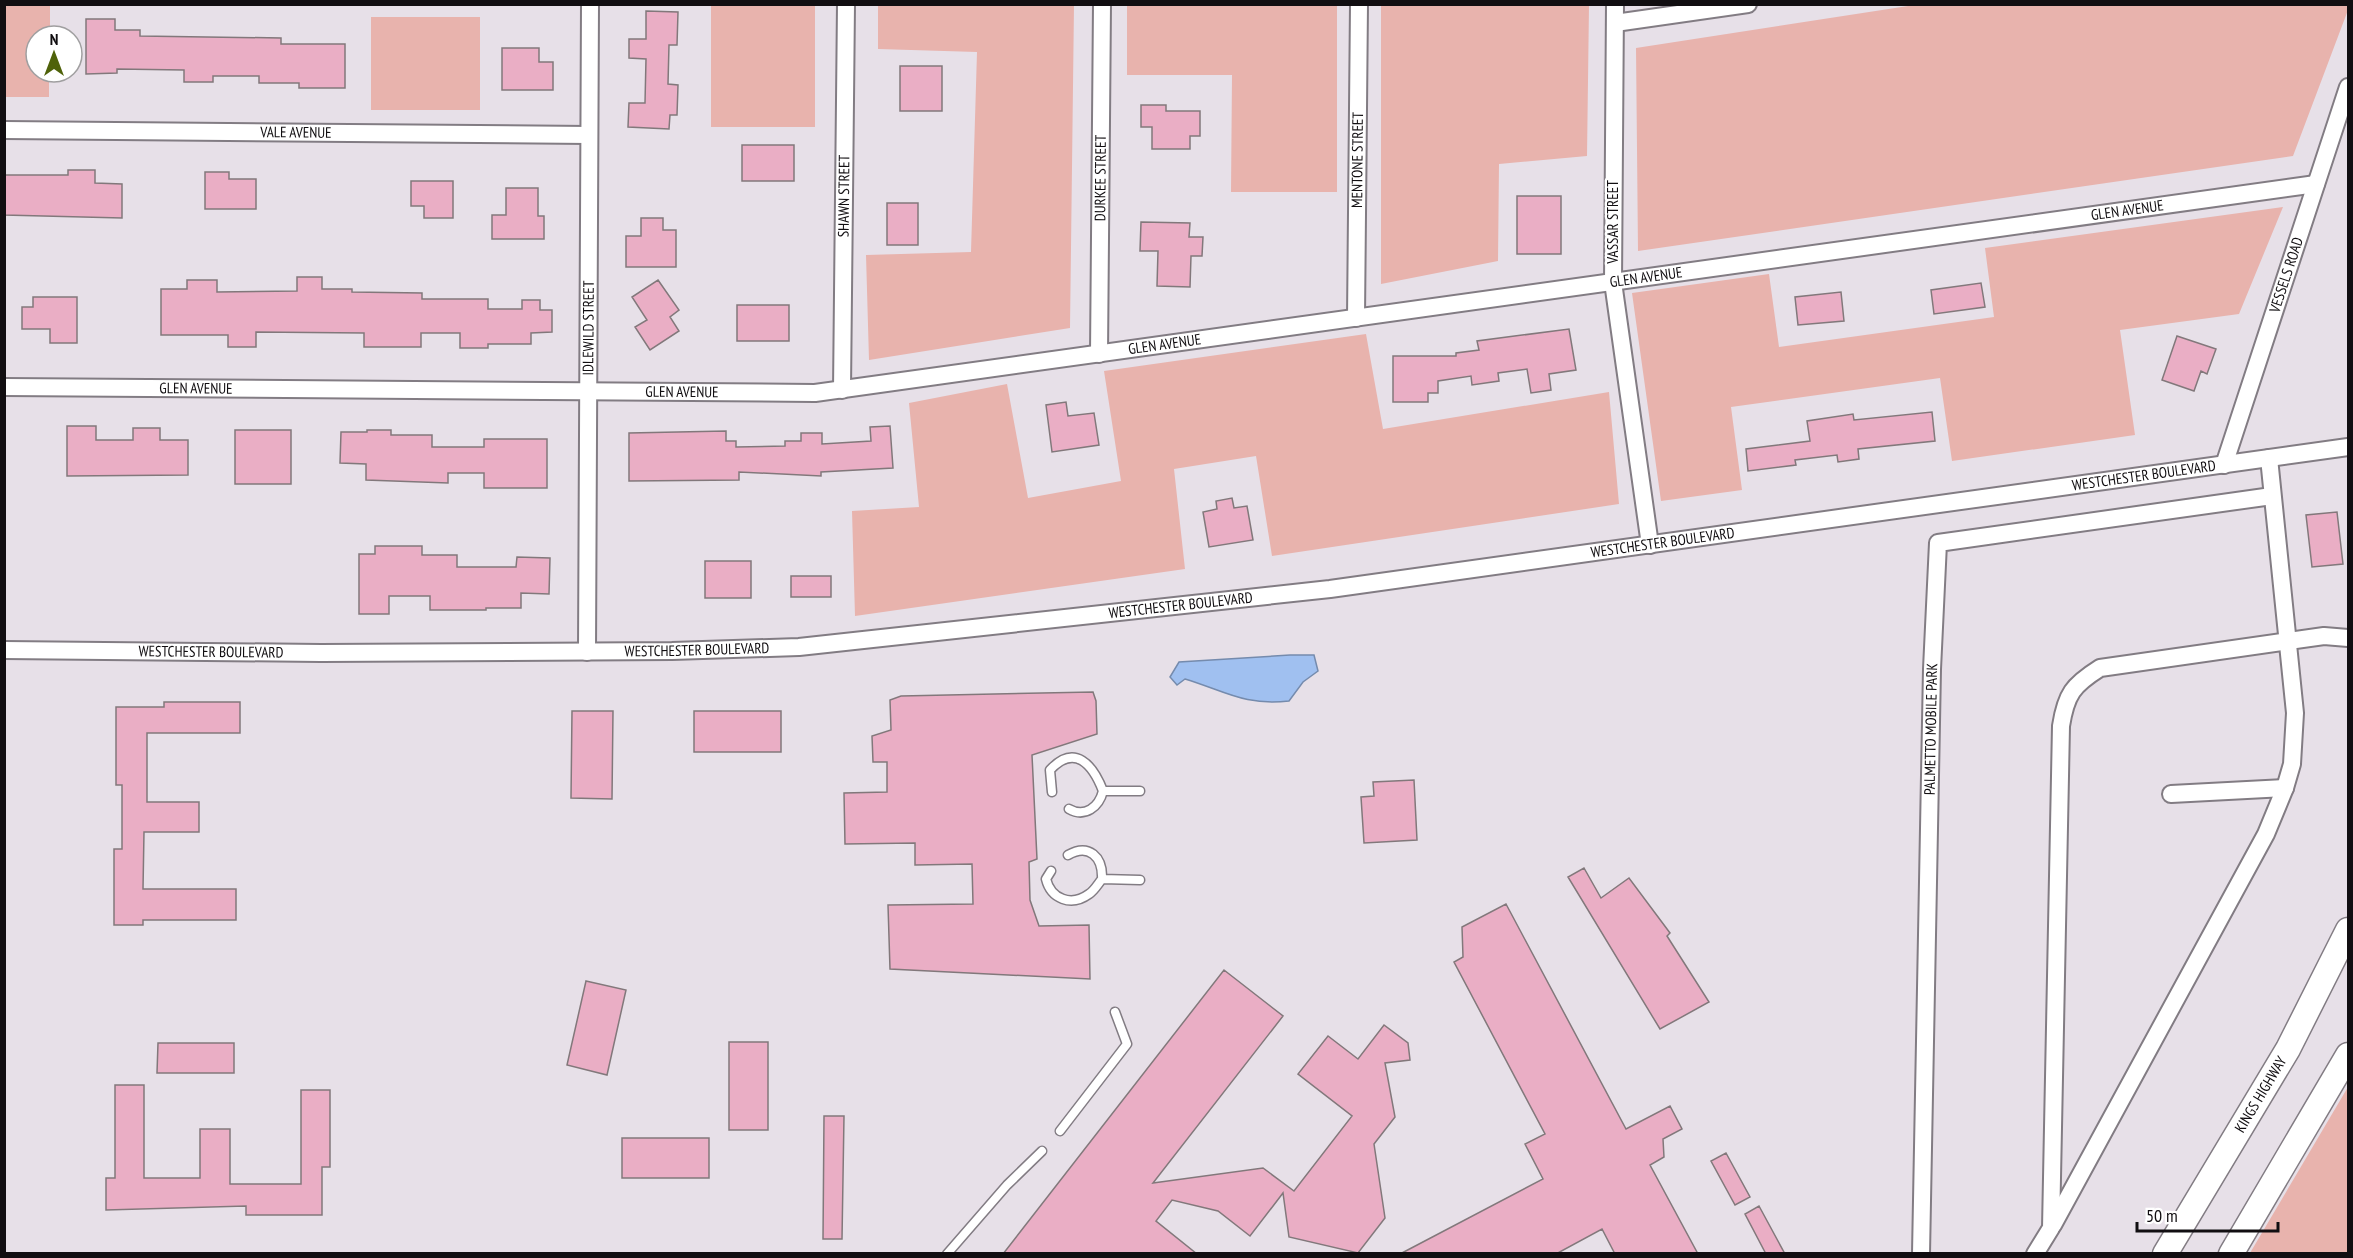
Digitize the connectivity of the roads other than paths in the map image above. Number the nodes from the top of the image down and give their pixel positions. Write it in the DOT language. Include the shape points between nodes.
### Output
graph roads {
  1 [pos="590,4"];
  2 [pos="846,4"];
  3 [pos="1102,4"];
  4 [pos="1359,4"];
  5 [pos="1615,4"];
  6 [pos="1748,4"];
  7 [pos="1615,23"];
  8 [pos="2349,87"];
  9 [pos="4,130"];
  10 [pos="589,135"];
  11 [pos="2316,184"];
  12 [pos="1613,282"];
  13 [pos="1356,318"];
  14 [pos="1099,354"];
  15 [pos="4,387"];
  16 [pos="842,390"];
  17 [pos="587,392"];
  18 [pos="2349,447"];
  19 [pos="2269,458"];
  20 [pos="2224,465"];
  21 [pos="2272,496"];
  22 [pos="1650,545"];
  23 [pos="2349,638"];
  24 [pos="2287,642"];
  25 [pos="4,650"];
  26 [pos="587,652"];
  27 [pos="2285,788"];
  28 [pos="1104,791"];
  29 [pos="1140,791"];
  30 [pos="1052,792"];
  31 [pos="2171,794"];
  32 [pos="1069,809"];
  33 [pos="1068,855"];
  34 [pos="1051,871"];
  35 [pos="1102,879"];
  36 [pos="1140,880"];
  37 [pos="2349,930"];
  38 [pos="1115,1012"];
  39 [pos="2349,1055"];
  40 [pos="1060,1131"];
  41 [pos="1042,1151"];
  42 [pos="2051,1228"];
  43 [pos="947,1254"];
  44 [pos="1921,1254"];
  45 [pos="2036,1254"];
  46 [pos="2165,1254"];
  47 [pos="2232,1254"];
  1 -- 10 [label="street, IDLEWILD STREET"];
  2 -- 16 [label="street, SHAWN STREET"];
  3 -- 14 [label="street, DURKEE STREET"];
  4 -- 13 [label="street, MENTONE STREET"];
  5 -- 7 [label="street, VASSAR STREET"];
  6 -- 7 [label="street"];
  7 -- 12 [label="street, VASSAR STREET"];
  8 -- 11 [label="street, VESSELS ROAD"];
  9 -- 10 [label="street, VALE AVENUE"];
  10 -- 17 [label="street, IDLEWILD STREET"];
  11 -- 12 [label="street, GLEN AVENUE"];
  11 -- 20 [label="street, VESSELS ROAD"];
  12 -- 13 [label="street, GLEN AVENUE"];
  12 -- 22 [label="street, VASSAR STREET"];
  13 -- 14 [label="street, GLEN AVENUE"];
  14 -- 16 [label="street, GLEN AVENUE"];
  15 -- 17 [label="street, GLEN AVENUE"];
  16 -- 17 [label="street, GLEN AVENUE"];
  17 -- 26 [label="street, IDLEWILD STREET"];
  18 -- 19 [label="street, WESTCHESTER BOULEVARD"];
  19 -- 20 [label="street, WESTCHESTER BOULEVARD"];
  19 -- 21 [label="street"];
  20 -- 22 [label="street, WESTCHESTER BOULEVARD"];
  21 -- 24 [label="street"];
  21 -- 44 [label="street, PALMETTO MOBILE PARK" via="1938,543"];
  22 -- 26 [label="street, WESTCHESTER BOULEVARD" via="1330,589 799,647"];
  23 -- 24 [label="street" via="2324,636"];
  24 -- 27 [label="street" via="2295,713 2292,764"];
  24 -- 42 [label="street" via="2100,668 2079,681 2065,702 2061,726"];
  25 -- 26 [label="street, WESTCHESTER BOULEVARD"];
  27 -- 31 [label="street"];
  27 -- 42 [label="street" via="2266,834"];
  28 -- 29 [label="lane"];
  28 -- 30 [label="lane" via="1096,773 1081,759 1072,757 1059,760 1050,770"];
  28 -- 32 [label="lane" via="1092,810 1075,813"];
  33 -- 35 [label="lane" via="1078,849 1088,850 1099,858"];
  34 -- 35 [label="lane" via="1046,879 1049,892 1058,899 1087,896"];
  35 -- 36 [label="lane"];
  37 -- 46 [label="main road, KINGS HIGHWAY" via="2289,1049"];
  38 -- 40 [label="lane" via="1127,1044"];
  39 -- 47 [label="main road"];
  41 -- 43 [label="lane"];
  42 -- 45 [label="street"];
}
